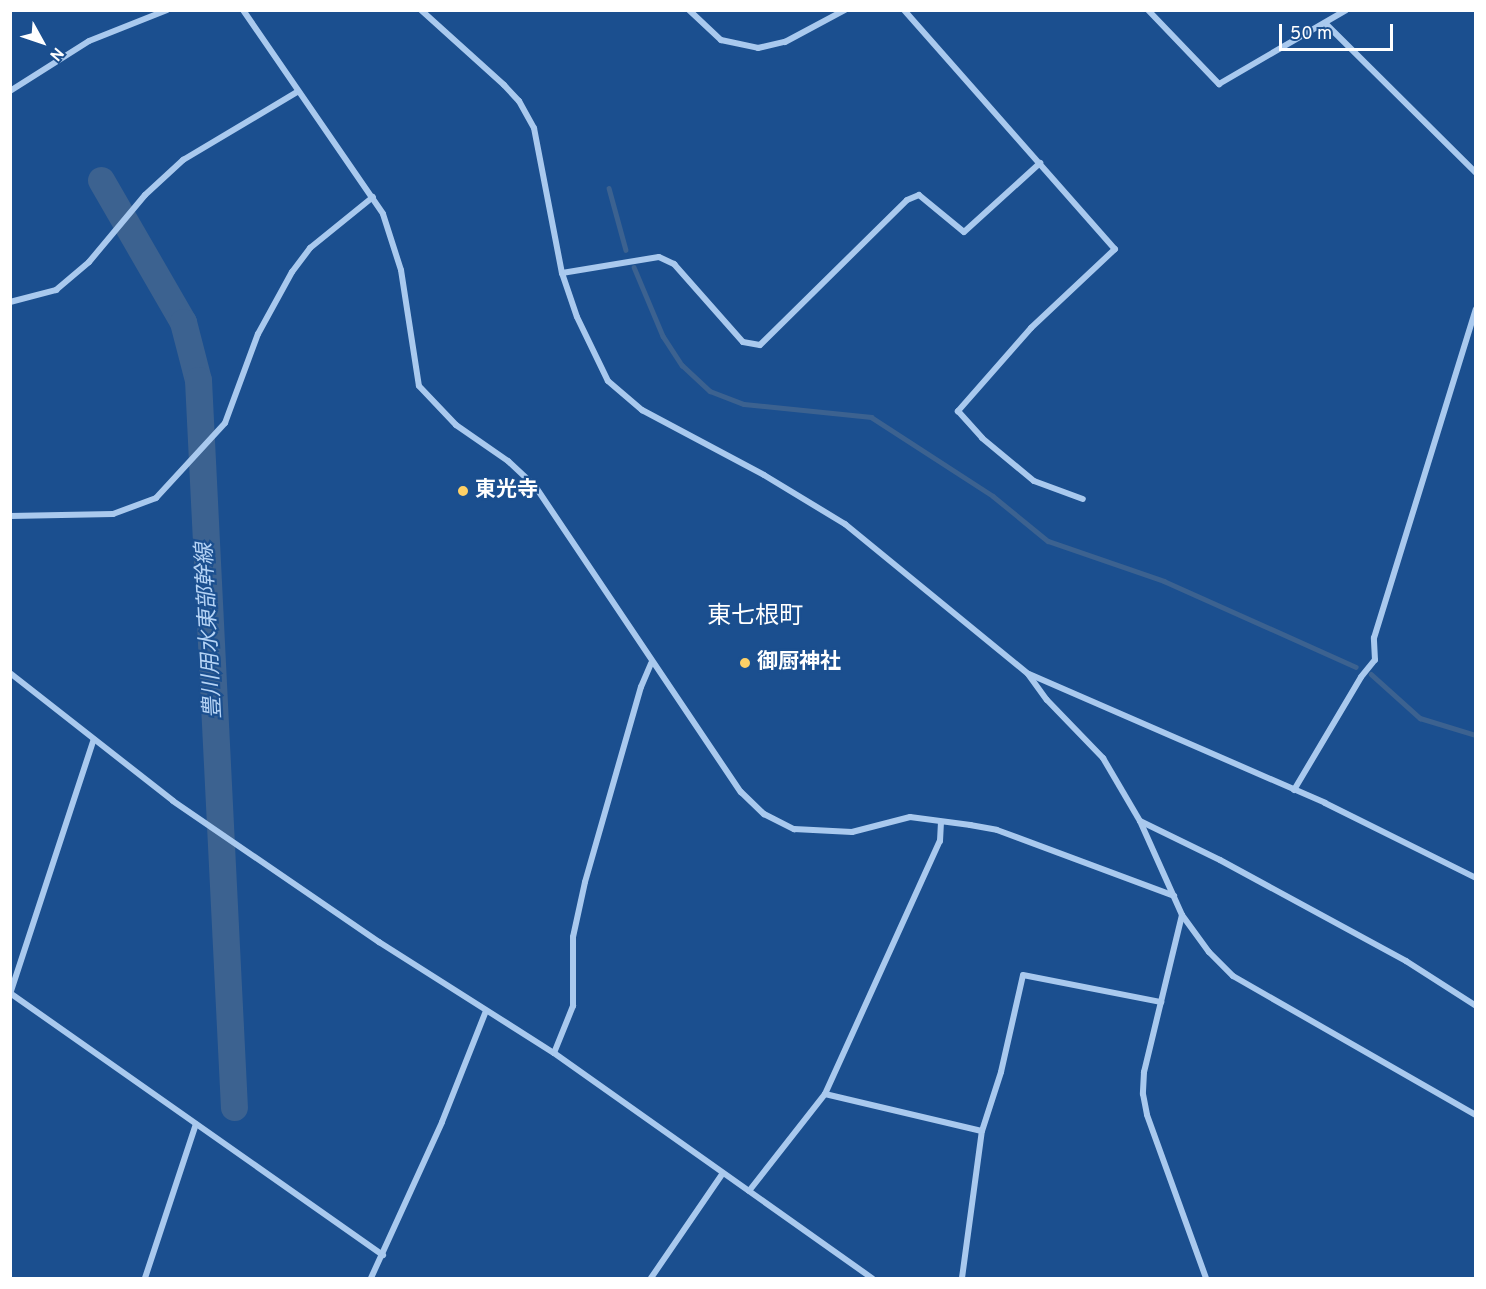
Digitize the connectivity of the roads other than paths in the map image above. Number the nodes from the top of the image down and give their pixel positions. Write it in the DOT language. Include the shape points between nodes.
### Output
graph roads {
  1 [pos="167,10"];
  2 [pos="243,10"];
  3 [pos="421,10"];
  4 [pos="689,10"];
  5 [pos="845,10"];
  6 [pos="904,10"];
  7 [pos="1148,10"];
  8 [pos="1347,10"];
  9 [pos="1326,25"];
  10 [pos="10,91"];
  11 [pos="297,92"];
  12 [pos="1040,163"];
  13 [pos="1476,173"];
  14 [pos="373,197"];
  15 [pos="562,273"];
  16 [pos="10,302"];
  17 [pos="1476,309"];
  18 [pos="1083,499"];
  19 [pos="10,516"];
  20 [pos="651,663"];
  21 [pos="10,674"];
  22 [pos="1028,674"];
  23 [pos="94,739"];
  24 [pos="1294,790"];
  25 [pos="1140,821"];
  26 [pos="941,822"];
  27 [pos="1476,878"];
  28 [pos="1174,896"];
  29 [pos="1182,915"];
  30 [pos="11,994"];
  31 [pos="1161,1002"];
  32 [pos="1476,1006"];
  33 [pos="486,1011"];
  34 [pos="554,1053"];
  35 [pos="825,1094"];
  36 [pos="1476,1115"];
  37 [pos="196,1124"];
  38 [pos="982,1131"];
  39 [pos="723,1173"];
  40 [pos="749,1191"];
  41 [pos="383,1255"];
  42 [pos="145,1278"];
  43 [pos="371,1278"];
  44 [pos="651,1278"];
  45 [pos="872,1278"];
  46 [pos="962,1278"];
  47 [pos="1206,1278"];
  1 -- 10 [label="street" via="90,41"];
  2 -- 11 [label="street"];
  3 -- 15 [label="street" via="504,85 519,101 534,128"];
  4 -- 5 [label="street" via="721,40 758,48 784,42"];
  6 -- 12 [label="street"];
  7 -- 9 [label="street" via="1219,84"];
  8 -- 9 [label="street"];
  9 -- 13 [label="street"];
  11 -- 14 [label="street"];
  11 -- 16 [label="street" via="183,160 133,209 89,262 56,290"];
  12 -- 15 [label="street" via="964,232 919,195 907,200 760,345 743,342 674,264 659,257"];
  12 -- 18 [label="street" via="1115,249 1031,328 958,411 982,438 1034,482"];
  14 -- 19 [label="street" via="310,248 292,272 258,334 225,423 156,498 113,514"];
  14 -- 20 [label="street" via="391,232 401,270 419,386 456,425 535,486"];
  15 -- 22 [label="street" via="576,317 608,381 642,410 845,524"];
  17 -- 24 [label="street" via="1374,638 1375,660"];
  20 -- 26 [label="street" via="741,792 764,814 794,829 834,833 910,817"];
  20 -- 34 [label="street" via="585,882 573,937 573,1006"];
  21 -- 23 [label="street"];
  22 -- 24 [label="street"];
  22 -- 25 [label="street" via="1047,700 1103,758"];
  23 -- 30 [label="street"];
  23 -- 33 [label="street" via="173,801"];
  24 -- 27 [label="street" via="1374,825"];
  25 -- 28 [label="street"];
  25 -- 32 [label="street" via="1406,961"];
  26 -- 28 [label="street" via="996,830"];
  26 -- 35 [label="street" via="940,841"];
  28 -- 29 [label="street"];
  29 -- 31 [label="street"];
  29 -- 36 [label="street" via="1209,952 1233,976"];
  30 -- 37 [label="street"];
  31 -- 38 [label="street" via="1023,975 1001,1072"];
  31 -- 47 [label="street" via="1144,1072 1143,1094 1147,1115"];
  33 -- 34 [label="street"];
  33 -- 41 [label="street"];
  34 -- 39 [label="street"];
  35 -- 38 [label="street"];
  35 -- 40 [label="street"];
  37 -- 41 [label="street"];
  37 -- 42 [label="street"];
  38 -- 46 [label="street"];
  39 -- 40 [label="street"];
  39 -- 44 [label="street"];
  40 -- 45 [label="street"];
  41 -- 43 [label="street"];
}
